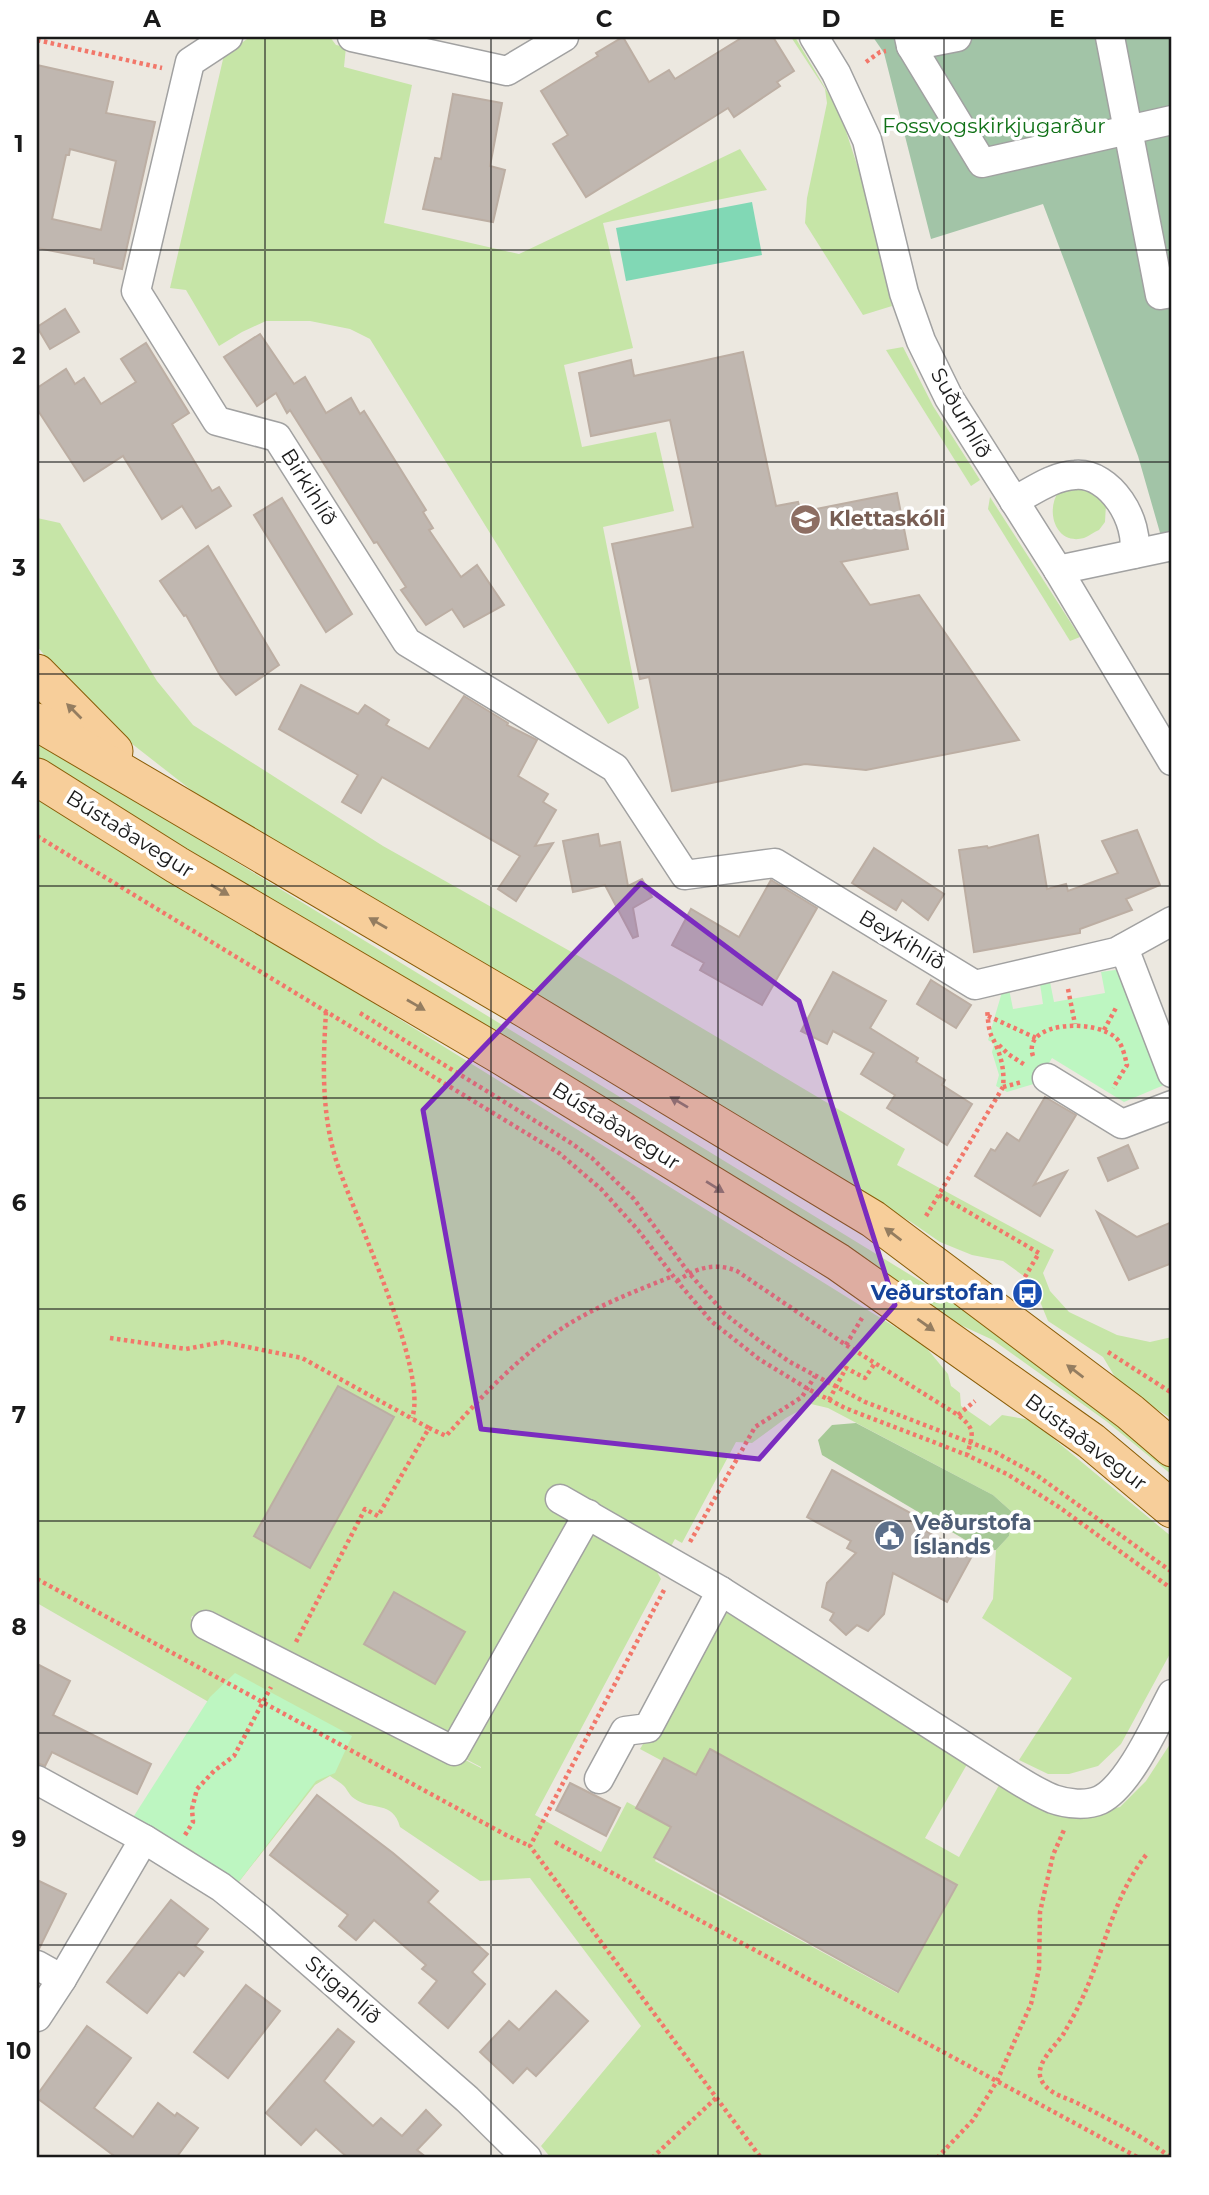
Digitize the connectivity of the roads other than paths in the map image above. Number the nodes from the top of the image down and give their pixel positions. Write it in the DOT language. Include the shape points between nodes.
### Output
graph roads {
  1 [pos="228,37"];
  2 [pos="352,37"];
  3 [pos="564,37"];
  4 [pos="814,37"];
  5 [pos="957,37"];
  6 [pos="1110,37"];
  7 [pos="910,41"];
  8 [pos="1172,120"];
  9 [pos="1128,130"];
  10 [pos="1172,293"];
  11 [pos="1014,501"];
  12 [pos="1172,546"];
  13 [pos="1134,554"];
  14 [pos="1058,570"];
  15 [pos="37,673"];
  16 [pos="37,722"];
  17 [pos="1172,761"];
  18 [pos="37,776"];
  19 [pos="200,820"];
  20 [pos="685,875"];
  21 [pos="1172,921"];
  22 [pos="1124,948"];
  23 [pos="1037,1073"];
  24 [pos="1172,1073"];
  25 [pos="1172,1105"];
  26 [pos="1130,1412"];
  27 [pos="1172,1436"];
  28 [pos="1172,1448"];
  29 [pos="559,1499"];
  30 [pos="1172,1509"];
  31 [pos="588,1514"];
  32 [pos="721,1591"];
  33 [pos="206,1625"];
  34 [pos="1172,1694"];
  35 [pos="599,1779"];
  36 [pos="37,1780"];
  37 [pos="144,1839"];
  38 [pos="37,1965"];
  39 [pos="62,1979"];
  40 [pos="37,2017"];
  41 [pos="527,2158"];
  1 -- 20 [label="street, Birkihlíð" via="190,62 136,291 217,421 277,437 407,642 615,768"];
  2 -- 3 [label="street" via="507,71"];
  4 -- 11 [label="street, Suðurhlíð" via="867,140 904,293 921,341 949,398"];
  5 -- 7 [label="street"];
  6 -- 9 [label="street"];
  7 -- 9 [label="street" via="982,163"];
  8 -- 9 [label="street"];
  9 -- 10 [label="street" via="1160,295"];
  11 -- 13 [label="street" via="1063,477 1095,477 1123,505"];
  11 -- 14 [label="street, Suðurhlíð"];
  12 -- 13 [label="street"];
  13 -- 14 [label="street"];
  14 -- 17 [label="street, Suðurhlíð"];
  19 -- 15 [label="main road, one-way" via="112,750"];
  16 -- 19 [label="main road"];
  18 -- 30 [label="main road, Bústaðavegur, one-way" via="838,1262 1091,1441"];
  26 -- 19 [label="main road, one-way" via="873,1219"];
  20 -- 22 [label="street, Beykihlíð" via="775,863 975,985"];
  21 -- 22 [label="street"];
  22 -- 24 [label="street"];
  23 -- 25 [label="street" via="1122,1124"];
  26 -- 27 [label="main road"];
  26 -- 28 [label="main road"];
  29 -- 31 [label="street"];
  31 -- 32 [label="street"];
  31 -- 33 [label="street" via="454,1751"];
  32 -- 34 [label="street" via="1055,1800 1076,1804 1100,1800 1119,1784"];
  32 -- 35 [label="street" via="648,1728 625,1731"];
  36 -- 37 [label="street, Stigahlíð"];
  37 -- 39 [label="street"];
  37 -- 41 [label="street, Stigahlíð" via="221,1887 262,1920 467,2099"];
  38 -- 39 [label="street"];
  39 -- 40 [label="street"];
}
